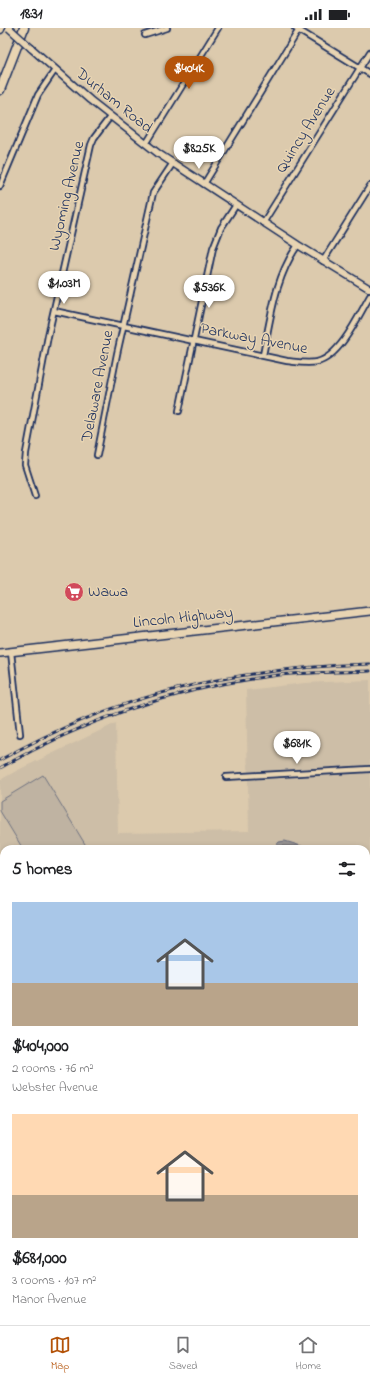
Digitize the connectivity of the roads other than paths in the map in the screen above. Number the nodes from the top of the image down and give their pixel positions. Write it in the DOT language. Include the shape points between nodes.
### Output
graph roads {
  1 [pos="9,28"];
  2 [pos="24,28"];
  3 [pos="167,28"];
  4 [pos="218,28"];
  5 [pos="298,29"];
  6 [pos="145,35"];
  7 [pos="370,52"];
  8 [pos="360,68"];
  9 [pos="55,70"];
  10 [pos="370,74"];
  11 [pos="0,90"];
  12 [pos="110,117"];
  13 [pos="146,144"];
  14 [pos="173,163"];
  15 [pos="204,184"];
  16 [pos="0,186"];
  17 [pos="370,186"];
  18 [pos="365,194"];
  19 [pos="370,198"];
  20 [pos="236,205"];
  21 [pos="263,223"];
  22 [pos="298,245"];
  23 [pos="323,261"];
  24 [pos="370,289"];
  25 [pos="370,296"];
  26 [pos="54,311"];
  27 [pos="123,326"];
  28 [pos="193,341"];
  29 [pos="263,355"];
  30 [pos="179,411"];
  31 [pos="97,455"];
  32 [pos="35,496"];
  33 [pos="370,611"];
  34 [pos="11,652"];
  35 [pos="0,653"];
  36 [pos="20,734"];
  37 [pos="370,769"];
  38 [pos="226,778"];
  1 -- 9 [label="main road, Durham Road, bridge"];
  2 -- 11 [label="highway"];
  3 -- 6 [label="street"];
  4 -- 13 [label="street"];
  5 -- 8 [label="street"];
  5 -- 15 [label="street"];
  7 -- 8 [label="street, Quincy Avenue"];
  8 -- 10 [label="street"];
  8 -- 21 [label="street, Quincy Avenue"];
  9 -- 12 [label="main road, Durham Road"];
  9 -- 16 [label="street" via="38,95"];
  12 -- 13 [label="main road, Durham Road"];
  12 -- 26 [label="street, Wyoming Avenue" via="91,145"];
  13 -- 14 [label="main road, Durham Road"];
  14 -- 15 [label="main road, Durham Road"];
  14 -- 27 [label="street, Delaware Avenue" via="153,193"];
  15 -- 20 [label="main road, Durham Road"];
  17 -- 18 [label="street"];
  18 -- 19 [label="street"];
  18 -- 23 [label="street"];
  20 -- 21 [label="main road, Durham Road"];
  20 -- 28 [label="street" via="221,228 213,248"];
  21 -- 22 [label="main road, Durham Road"];
  22 -- 23 [label="main road, Durham Road"];
  22 -- 29 [label="street" via="287,261 281,277"];
  23 -- 24 [label="main road, Durham Road"];
  25 -- 29 [label="street, Parkway Avenue" via="339,347 326,359 300,363"];
  26 -- 27 [label="street, Parkway Avenue"];
  26 -- 32 [label="street, Wyoming Avenue" via="25,458"];
  27 -- 28 [label="street, Parkway Avenue"];
  27 -- 31 [label="street, Delaware Avenue"];
  28 -- 29 [label="street, Parkway Avenue"];
  28 -- 30 [label="street"];
  33 -- 34 [label="main road, Lincoln Highway"];
  34 -- 35 [label="main road, Lincoln Highway"];
  34 -- 36 [label="street"];
  37 -- 38 [label="street"];
}
